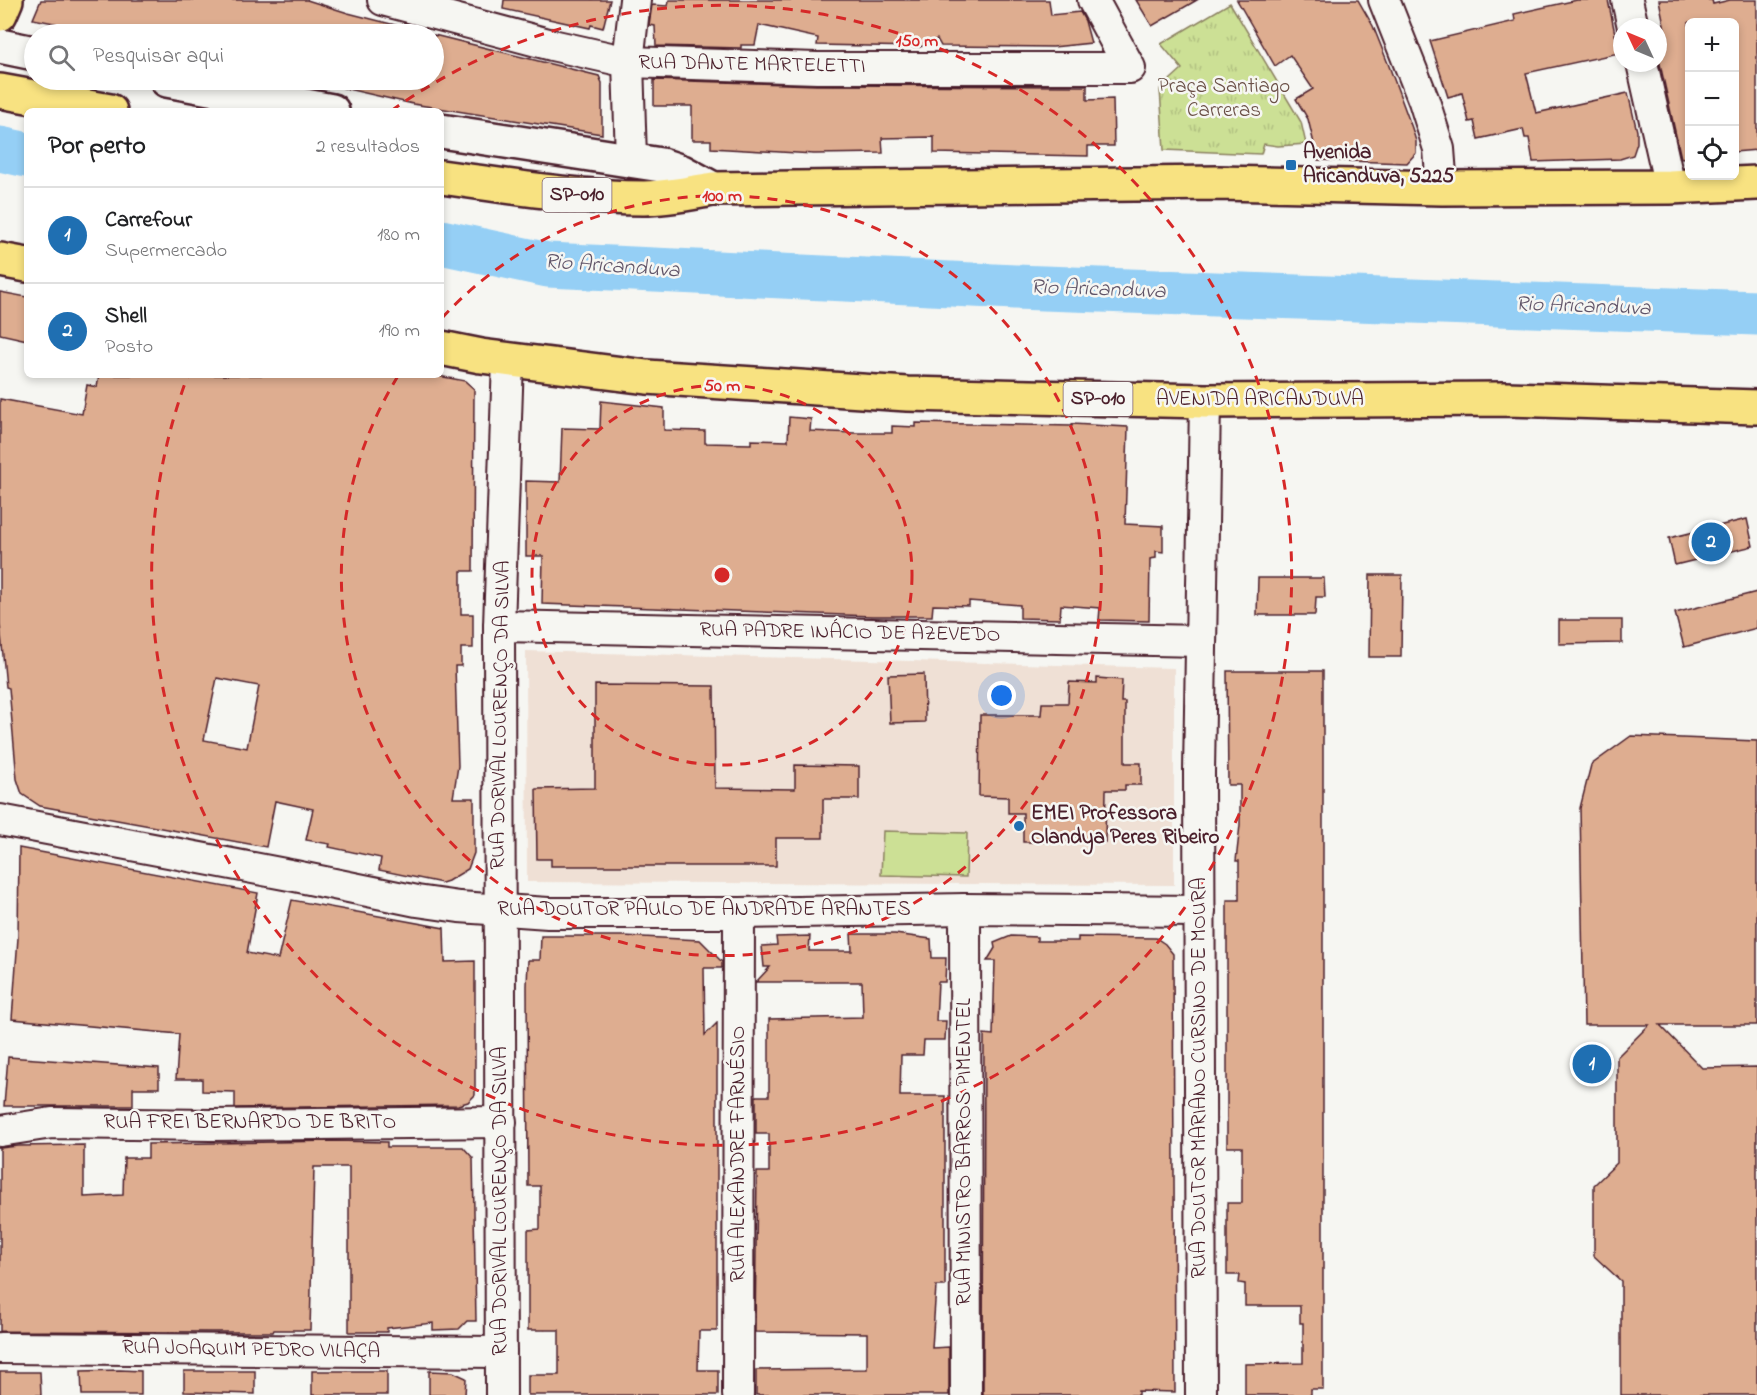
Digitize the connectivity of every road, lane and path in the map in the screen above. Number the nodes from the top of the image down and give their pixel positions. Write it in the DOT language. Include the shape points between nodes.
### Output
graph roads {
  1 [pos="6,0"];
  2 [pos="382,0"];
  3 [pos="635,0"];
  4 [pos="1093,0"];
  5 [pos="1384,0"];
  6 [pos="1627,0"];
  7 [pos="0,14"];
  8 [pos="1631,18"];
  9 [pos="0,46"];
  10 [pos="24,51"];
  11 [pos="628,62"];
  12 [pos="1644,72"];
  13 [pos="220,90"];
  14 [pos="0,91"];
  15 [pos="94,108"];
  16 [pos="316,108"];
  17 [pos="444,131"];
  18 [pos="631,159"];
  19 [pos="444,177"];
  20 [pos="1757,183"];
  21 [pos="1670,187"];
  22 [pos="1442,188"];
  23 [pos="713,189"];
  24 [pos="0,260"];
  25 [pos="24,264"];
  26 [pos="444,349"];
  27 [pos="508,360"];
  28 [pos="1205,402"];
  29 [pos="1757,407"];
  30 [pos="499,626"];
  31 [pos="1201,641"];
  32 [pos="0,820"];
  33 [pos="966,909"];
  34 [pos="499,910"];
  35 [pos="1200,911"];
  36 [pos="739,913"];
  37 [pos="501,1122"];
  38 [pos="0,1131"];
  39 [pos="0,1348"];
  40 [pos="501,1352"];
  41 [pos="501,1395"];
  42 [pos="738,1395"];
  43 [pos="966,1395"];
  44 [pos="1201,1395"];
  1 -- 7 [label="main road"];
  2 -- 11 [label="street, RUA DANTE MARTELETTI"];
  3 -- 11 [label="street"];
  4 -- 11 [label="street, RUA DANTE MARTELETTI" via="1130,68 817,68"];
  5 -- 22 [label="street" via="1439,149"];
  6 -- 8 [label="street"];
  9 -- 10 [label="main road"];
  11 -- 18 [label="street"];
  12 -- 21 [label="street"];
  13 -- 16 [label="main road"];
  14 -- 15 [label="main road"];
  17 -- 18 [label="main road"];
  18 -- 23 [label="main road" via="682,172"];
  19 -- 23 [label="main road, SP-010" via="574,195 645,198"];
  20 -- 21 [label="main road, SP-010"];
  21 -- 22 [label="main road, SP-010"];
  22 -- 23 [label="main road, SP-010" via="1218,183"];
  24 -- 25 [label="main road"];
  26 -- 27 [label="main road, AVENIDA ARICANDUVA / SP-010"];
  27 -- 28 [label="main road, AVENIDA ARICANDUVA / SP-010" via="724,384 907,394"];
  27 -- 30 [label="street, RUA DORIVAL LOURENÇO DA SILVA"];
  28 -- 29 [label="main road, AVENIDA ARICANDUVA / SP-010" via="1506,399"];
  28 -- 31 [label="street, RUA DOUTOR MARIANO CURSINO DE MOURA"];
  30 -- 31 [label="street, RUA PADRE INÁCIO DE AZEVEDO"];
  30 -- 34 [label="street, RUA DORIVAL LOURENÇO DA SILVA"];
  31 -- 35 [label="street, RUA DOUTOR MARIANO CURSINO DE MOURA"];
  32 -- 34 [label="street, RUA DOUTOR PAULO DE ANDRADE ARANTES" via="417,901"];
  33 -- 35 [label="street, RUA DOUTOR PAULO DE ANDRADE ARANTES"];
  33 -- 36 [label="street, RUA DOUTOR PAULO DE ANDRADE ARANTES"];
  33 -- 43 [label="street, RUA MINISTRO BARROS PIMENTEL"];
  34 -- 36 [label="street, RUA DOUTOR PAULO DE ANDRADE ARANTES"];
  34 -- 37 [label="street, RUA DORIVAL LOURENÇO DA SILVA"];
  35 -- 44 [label="street, RUA DOUTOR MARIANO CURSINO DE MOURA"];
  36 -- 42 [label="street, RUA ALEXANDRE FARNÉSIO"];
  37 -- 38 [label="street, RUA FREI BERNARDO DE BRITO" via="52,1123"];
  37 -- 40 [label="street, RUA DORIVAL LOURENÇO DA SILVA"];
  39 -- 40 [label="street, RUA JOAQUIM PEDRO VILAÇA"];
  40 -- 41 [label="street, RUA DORIVAL LOURENÇO DA SILVA"];
}
